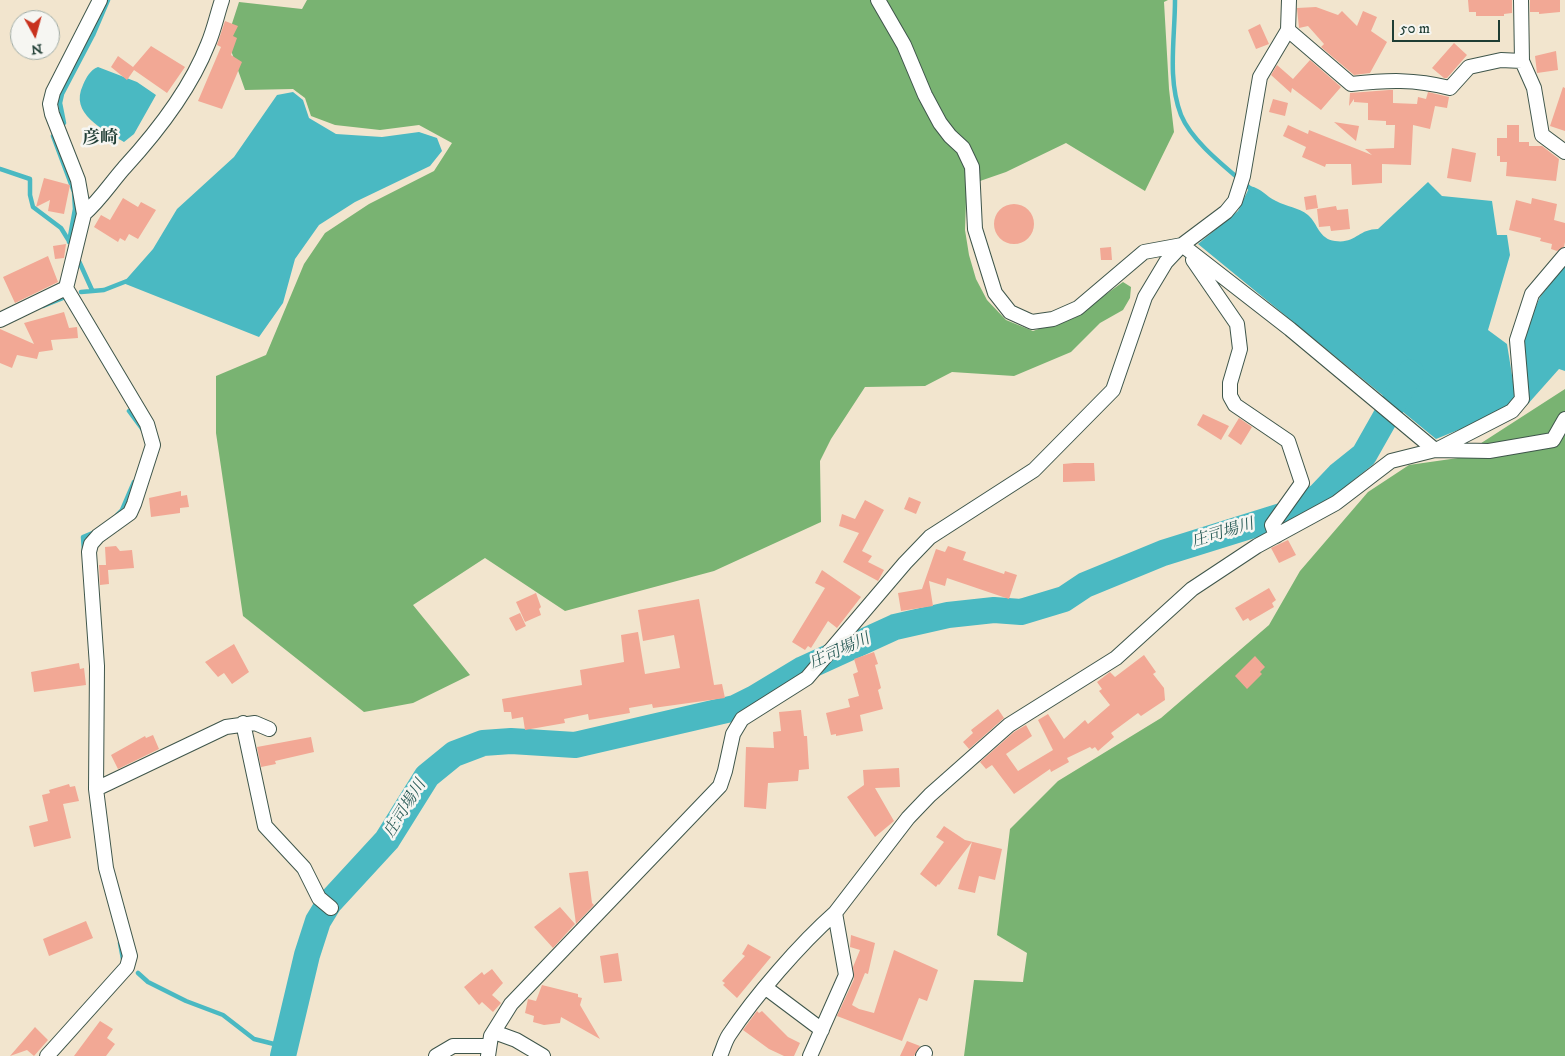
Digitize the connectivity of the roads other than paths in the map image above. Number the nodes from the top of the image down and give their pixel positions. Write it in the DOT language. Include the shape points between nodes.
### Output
graph roads {
  1 [pos="100,0"];
  2 [pos="222,0"];
  3 [pos="878,0"];
  4 [pos="1289,0"];
  5 [pos="1521,0"];
  6 [pos="1288,30"];
  7 [pos="1522,61"];
  8 [pos="1565,152"];
  9 [pos="84,214"];
  10 [pos="1182,245"];
  11 [pos="1565,255"];
  12 [pos="66,288"];
  13 [pos="0,320"];
  14 [pos="1565,419"];
  15 [pos="1435,450"];
  16 [pos="1276,536"];
  17 [pos="243,724"];
  18 [pos="269,729"];
  19 [pos="96,789"];
  20 [pos="331,908"];
  21 [pos="835,914"];
  22 [pos="766,988"];
  23 [pos="822,1030"];
  24 [pos="494,1032"];
  25 [pos="489,1051"];
  26 [pos="47,1056"];
  27 [pos="436,1056"];
  28 [pos="543,1056"];
  29 [pos="720,1056"];
  30 [pos="810,1056"];
  1 -- 9 [label="street" via="50,104 78,180"];
  2 -- 9 [label="street" via="208,44 194,72 146,144 101,199"];
  3 -- 10 [label="street" via="904,45 940,122 963,148 972,168 975,229 996,293 1010,312 1032,322 1053,319 1078,308 1144,252"];
  4 -- 6 [label="street"];
  5 -- 7 [label="street"];
  6 -- 7 [label="street" via="1351,84 1392,79 1422,81 1450,88 1469,67 1501,60"];
  6 -- 10 [label="street" via="1260,77 1242,181 1234,201 1226,212"];
  7 -- 8 [label="street" via="1534,88 1542,135"];
  9 -- 12 [label="street"];
  10 -- 15 [label="street" via="1290,329"];
  10 -- 16 [label="street" via="1237,324 1240,349 1230,383 1230,396 1235,405 1288,441 1302,483 1272,525"];
  10 -- 24 [label="street" via="1166,262 1145,296 1113,390 1034,470 930,537 807,678 742,719 733,734 720,786 511,1004"];
  11 -- 15 [label="street" via="1532,294 1516,340 1522,398 1512,411"];
  12 -- 13 [label="street"];
  12 -- 19 [label="street" via="147,424 153,445 130,513 98,536 89,552 98,666"];
  14 -- 15 [label="street" via="1552,440 1489,451"];
  15 -- 16 [label="street" via="1391,461 1336,503"];
  16 -- 21 [label="street" via="1192,589 1116,658 1009,725 908,818"];
  17 -- 18 [label="street" via="254,723"];
  17 -- 19 [label="street" via="226,727"];
  17 -- 20 [label="street" via="265,826 304,868 319,898"];
  19 -- 26 [label="street" via="106,868 130,956 127,967"];
  21 -- 22 [label="street" via="819,927"];
  21 -- 23 [label="street" via="846,975"];
  22 -- 23 [label="street"];
  22 -- 29 [label="street" via="727,1036"];
  23 -- 30 [label="street"];
  24 -- 25 [label="street"];
  24 -- 28 [label="street"];
  25 -- 27 [label="street" via="453,1046"];
}
